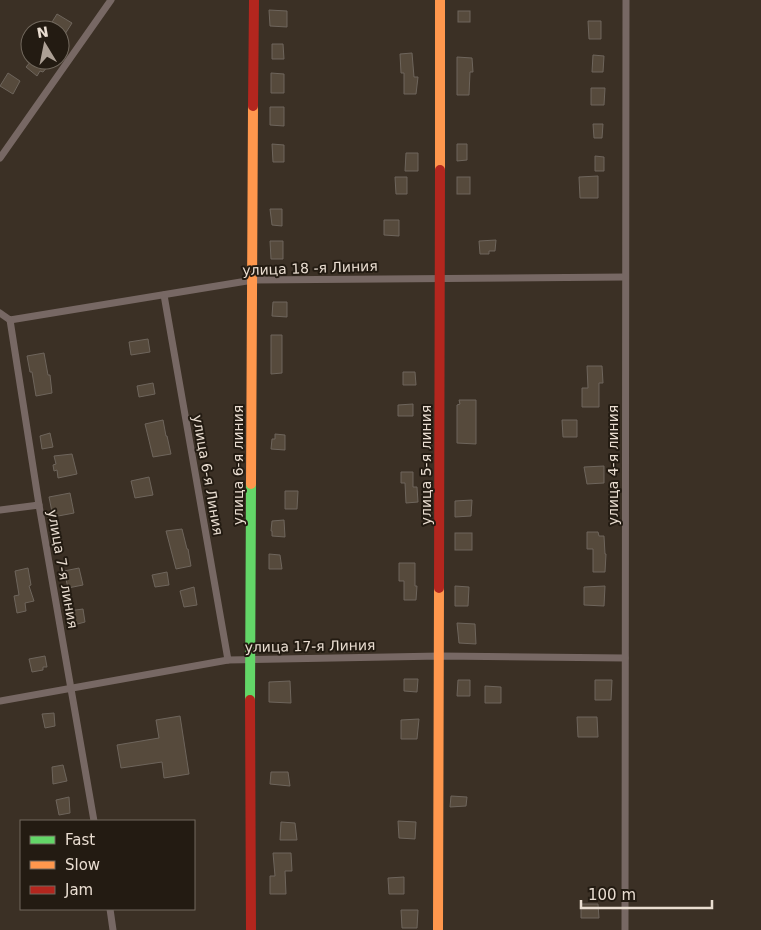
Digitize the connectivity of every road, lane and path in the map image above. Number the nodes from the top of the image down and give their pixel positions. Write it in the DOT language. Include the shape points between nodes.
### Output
graph roads {
  1 [pos="112,0"];
  2 [pos="254,0"];
  3 [pos="440,0"];
  4 [pos="626,0"];
  5 [pos="0,158"];
  6 [pos="625,277"];
  7 [pos="439,278"];
  8 [pos="253,280"];
  9 [pos="164,295"];
  10 [pos="0,313"];
  11 [pos="10,320"];
  12 [pos="39,505"];
  13 [pos="0,510"];
  14 [pos="440,656"];
  15 [pos="625,658"];
  16 [pos="250,659"];
  17 [pos="228,660"];
  18 [pos="71,688"];
  19 [pos="0,702"];
  20 [pos="94,820"];
  21 [pos="110,910"];
  22 [pos="113,930"];
  23 [pos="251,930"];
  24 [pos="438,930"];
  25 [pos="625,930"];
  1 -- 5 [label="street"];
  2 -- 8 [label="street, улица 6-я линия"];
  3 -- 7 [label="street, улица 5-я линия"];
  4 -- 6 [label="street, улица 4-я линия"];
  6 -- 7 [label="street, улица 18 -я Линия"];
  6 -- 15 [label="street, улица 4-я линия"];
  7 -- 8 [label="street, улица 18 -я Линия"];
  7 -- 14 [label="street, улица 5-я линия"];
  8 -- 9 [label="street, улица 18 -я Линия"];
  8 -- 16 [label="street, улица 6-я линия"];
  9 -- 11 [label="street, улица 18 -я Линия"];
  9 -- 17 [label="street, улица 6-я Линия"];
  10 -- 11 [label="street"];
  11 -- 12 [label="street, улица 7-я линия"];
  12 -- 13 [label="street"];
  12 -- 18 [label="street, улица 7-я линия"];
  14 -- 15 [label="street, улица 17-я Линия"];
  14 -- 16 [label="street, улица 17-я Линия"];
  14 -- 24 [label="street, улица 5-я линия"];
  15 -- 25 [label="street, улица 4-я линия"];
  16 -- 17 [label="street, улица 17-я Линия"];
  16 -- 23 [label="street, улица 6-я линия"];
  17 -- 18 [label="street, улица 17-я Линия"];
  18 -- 19 [label="street, улица 17-я Линия"];
  18 -- 20 [label="street, улица 7-я линия"];
  21 -- 22 [label="street"];
}
